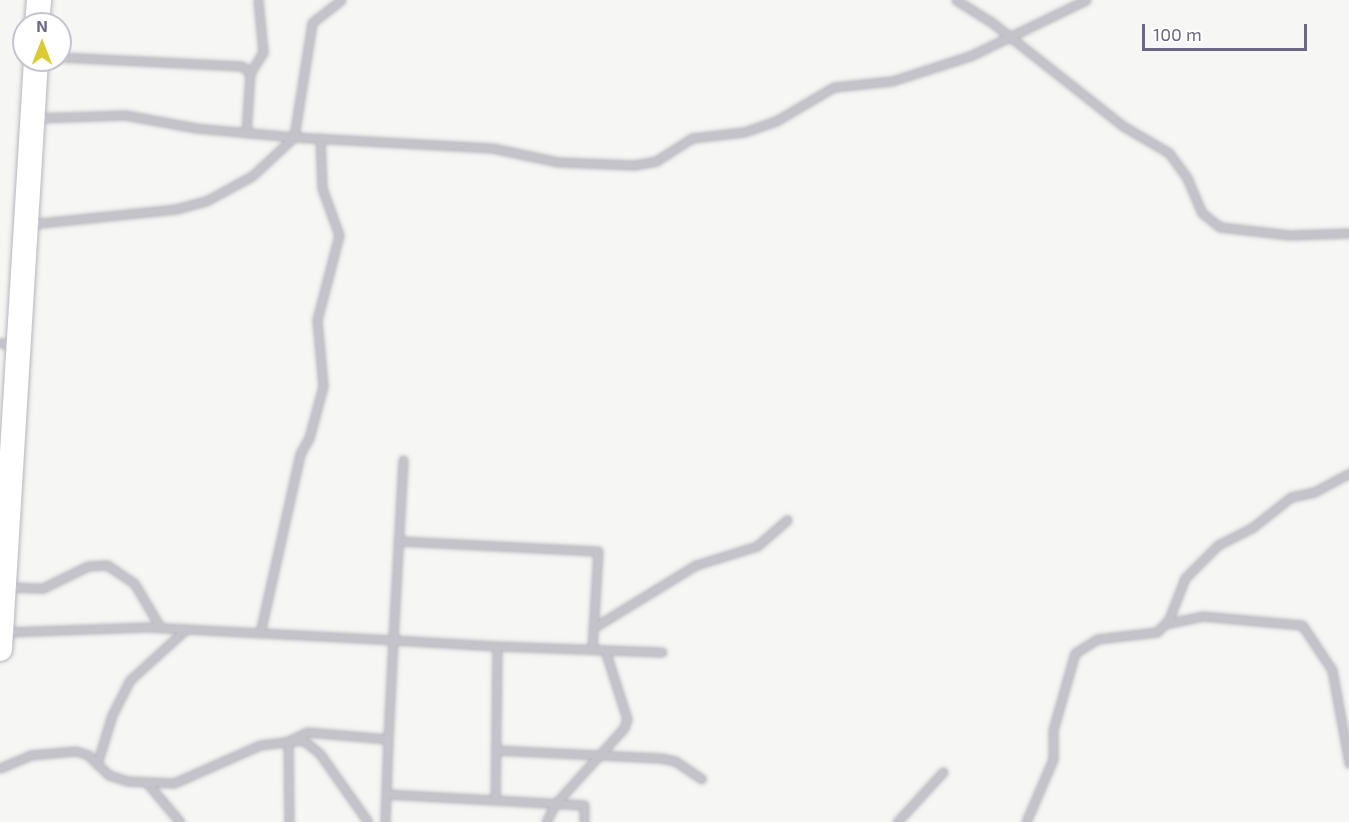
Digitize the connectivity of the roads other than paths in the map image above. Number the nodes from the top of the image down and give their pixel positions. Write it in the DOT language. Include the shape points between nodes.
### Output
graph roads {
  1 [pos="258,0"];
  2 [pos="341,0"];
  3 [pos="956,0"];
  4 [pos="1086,0"];
  5 [pos="1010,37"];
  6 [pos="72,57"];
  7 [pos="35,72"];
  8 [pos="250,73"];
  9 [pos="32,118"];
  10 [pos="246,133"];
  11 [pos="294,137"];
  12 [pos="320,138"];
  13 [pos="26,225"];
  14 [pos="1349,233"];
  15 [pos="9,344"];
  16 [pos="403,460"];
  17 [pos="1349,473"];
  18 [pos="787,520"];
  19 [pos="398,541"];
  20 [pos="3,586"];
  21 [pos="1165,624"];
  22 [pos="160,627"];
  23 [pos="593,628"];
  24 [pos="186,629"];
  25 [pos="260,633"];
  26 [pos="393,640"];
  27 [pos="0,641"];
  28 [pos="497,646"];
  29 [pos="592,649"];
  30 [pos="605,650"];
  31 [pos="662,652"];
  32 [pos="388,739"];
  33 [pos="288,741"];
  34 [pos="496,750"];
  35 [pos="600,755"];
  36 [pos="1349,763"];
  37 [pos="97,764"];
  38 [pos="0,768"];
  39 [pos="943,772"];
  40 [pos="702,779"];
  41 [pos="147,783"];
  42 [pos="386,794"];
  43 [pos="495,800"];
  44 [pos="555,804"];
  45 [pos="180,822"];
  46 [pos="289,822"];
  47 [pos="368,822"];
  48 [pos="385,822"];
  49 [pos="546,822"];
  50 [pos="584,822"];
  51 [pos="897,822"];
  52 [pos="1026,822"];
  1 -- 8 [label="lane" via="263,52"];
  2 -- 11 [label="lane" via="312,23"];
  3 -- 5 [label="lane"];
  4 -- 5 [label="lane"];
  5 -- 12 [label="lane" via="892,81 834,87 776,121 744,132 692,138 656,161 634,165 558,162 492,148"];
  5 -- 14 [label="lane" via="1124,126 1169,153 1187,178 1202,213 1220,227 1290,236"];
  6 -- 8 [label="lane" via="222,63 242,66"];
  7 -- 9 [label="highway"];
  8 -- 10 [label="lane"];
  9 -- 10 [label="lane" via="125,115"];
  9 -- 13 [label="highway"];
  10 -- 11 [label="lane"];
  11 -- 12 [label="lane"];
  11 -- 13 [label="lane" via="252,176 206,201 176,209"];
  12 -- 25 [label="lane" via="322,188 339,236 317,320 323,386 309,438 300,454"];
  13 -- 15 [label="highway"];
  15 -- 20 [label="highway"];
  16 -- 19 [label="lane"];
  17 -- 21 [label="lane" via="1314,492 1291,497 1253,527 1218,545 1185,578"];
  18 -- 23 [label="lane" via="757,546 696,565"];
  19 -- 23 [label="lane" via="598,551"];
  19 -- 26 [label="lane"];
  20 -- 22 [label="lane" via="43,588 63,583 88,566 107,565 134,583"];
  20 -- 27 [label="highway"];
  21 -- 36 [label="lane" via="1202,616 1302,625 1332,670"];
  21 -- 52 [label="lane" via="1146,634 1097,639 1076,653 1053,730 1053,759"];
  22 -- 24 [label="lane"];
  22 -- 27 [label="lane"];
  23 -- 29 [label="lane"];
  24 -- 25 [label="lane"];
  24 -- 37 [label="lane" via="130,680 112,715"];
  25 -- 26 [label="lane"];
  26 -- 28 [label="lane"];
  26 -- 32 [label="lane"];
  28 -- 29 [label="lane"];
  28 -- 34 [label="lane"];
  29 -- 30 [label="lane"];
  30 -- 31 [label="lane"];
  30 -- 35 [label="lane" via="627,719"];
  32 -- 33 [label="lane" via="307,732"];
  32 -- 42 [label="lane"];
  33 -- 41 [label="lane" via="260,745 174,783"];
  33 -- 46 [label="lane"];
  33 -- 47 [label="lane" via="303,740 320,754"];
  34 -- 35 [label="lane"];
  34 -- 43 [label="lane"];
  35 -- 40 [label="lane" via="675,761"];
  35 -- 44 [label="lane"];
  37 -- 38 [label="lane" via="76,751 30,755"];
  37 -- 41 [label="lane" via="109,775"];
  39 -- 51 [label="lane"];
  41 -- 45 [label="lane"];
  42 -- 43 [label="lane"];
  42 -- 48 [label="lane"];
  43 -- 44 [label="lane"];
  44 -- 49 [label="lane"];
  44 -- 50 [label="lane" via="584,805"];
}
